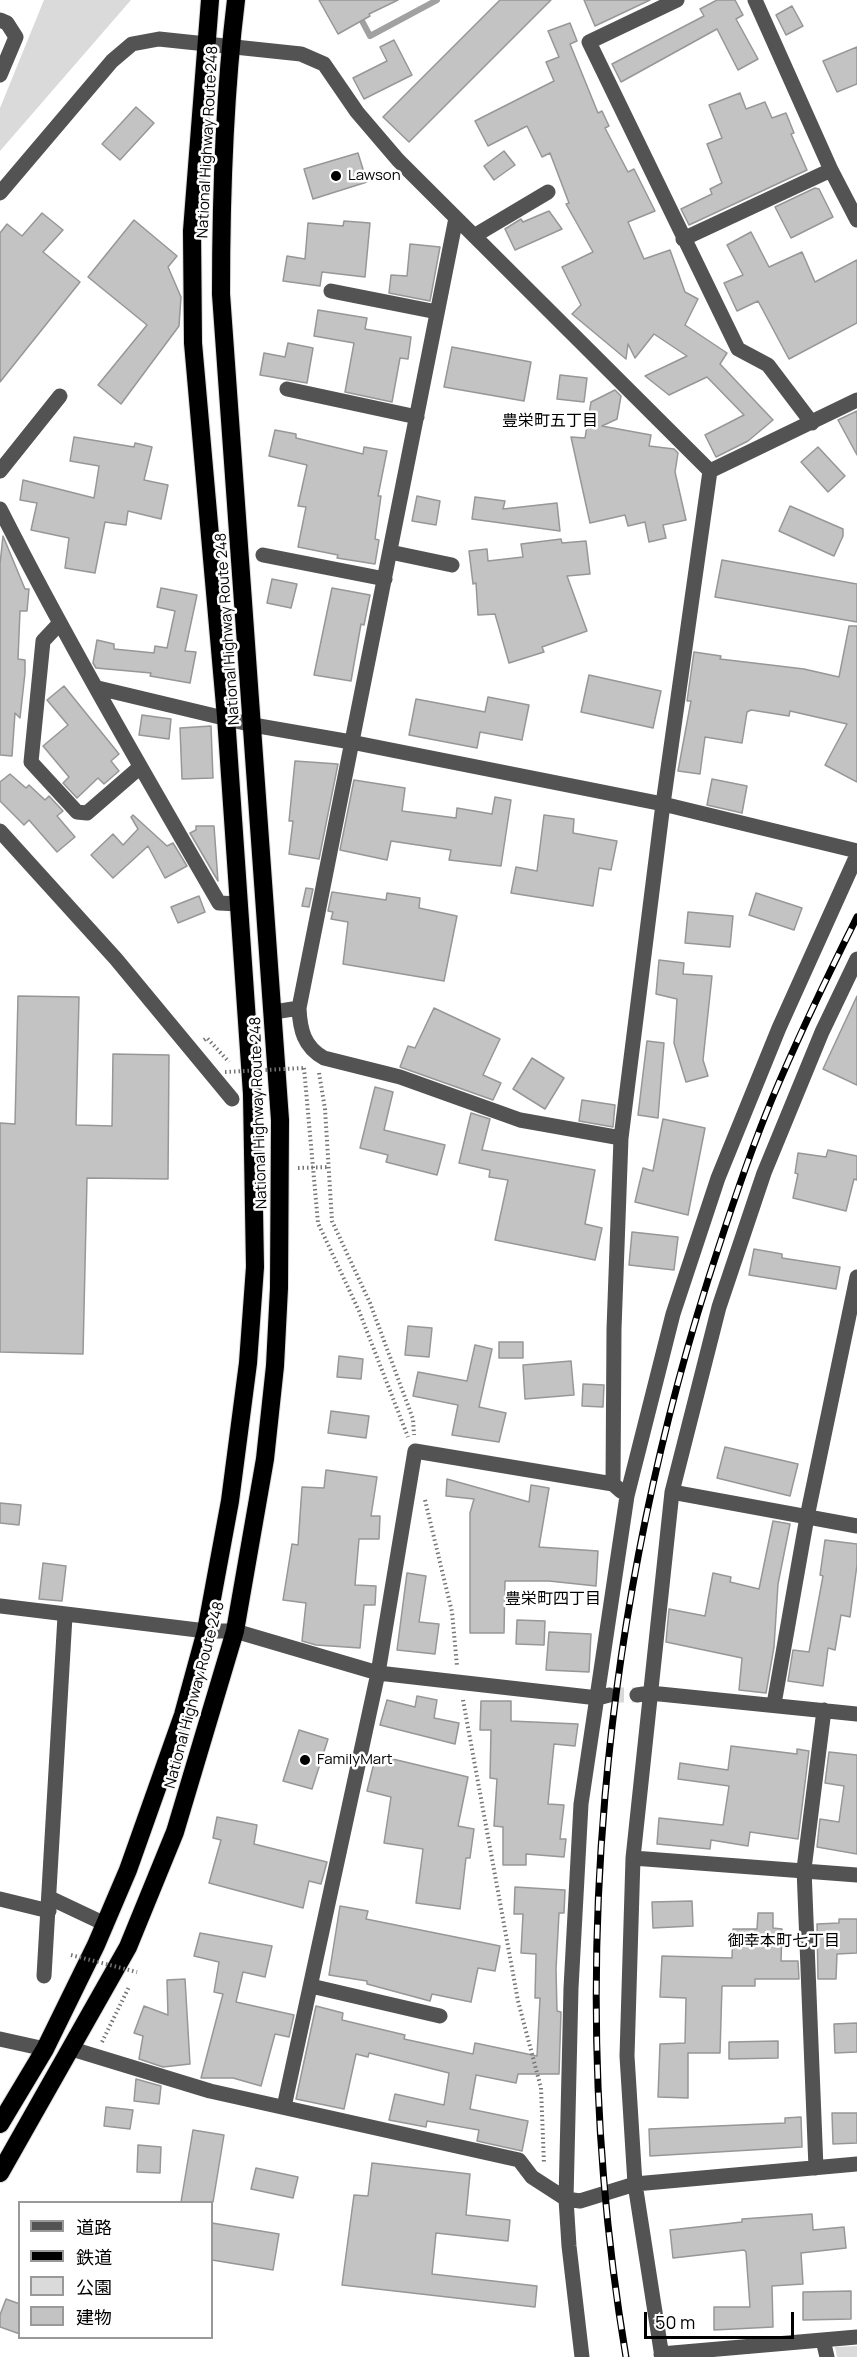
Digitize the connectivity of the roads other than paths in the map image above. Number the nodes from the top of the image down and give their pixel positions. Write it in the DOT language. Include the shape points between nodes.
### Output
graph roads {
  1 [pos="210,0"];
  2 [pos="236,0"];
  3 [pos="677,0"];
  4 [pos="755,0"];
  5 [pos="0,20"];
  6 [pos="204,43"];
  7 [pos="230,45"];
  8 [pos="0,75"];
  9 [pos="831,170"];
  10 [pos="548,192"];
  11 [pos="0,193"];
  12 [pos="456,218"];
  13 [pos="857,220"];
  14 [pos="474,236"];
  15 [pos="683,238"];
  16 [pos="331,291"];
  17 [pos="437,312"];
  18 [pos="287,389"];
  19 [pos="60,396"];
  20 [pos="857,400"];
  21 [pos="417,417"];
  22 [pos="812,423"];
  23 [pos="0,471"];
  24 [pos="710,471"];
  25 [pos="0,509"];
  26 [pos="390,552"];
  27 [pos="263,555"];
  28 [pos="452,565"];
  29 [pos="385,579"];
  30 [pos="59,624"];
  31 [pos="98,688"];
  32 [pos="226,717"];
  33 [pos="254,725"];
  34 [pos="351,742"];
  35 [pos="140,768"];
  36 [pos="663,804"];
  37 [pos="0,831"];
  38 [pos="857,853"];
  39 [pos="239,904"];
  40 [pos="857,959"];
  41 [pos="299,1008"];
  42 [pos="274,1012"];
  43 [pos="232,1099"];
  44 [pos="621,1138"];
  45 [pos="857,1277"];
  46 [pos="850,1346"];
  47 [pos="613,1484"];
  48 [pos="672,1492"];
  49 [pos="627,1496"];
  50 [pos="807,1517"];
  51 [pos="857,1526"];
  52 [pos="0,1606"];
  53 [pos="65,1616"];
  54 [pos="235,1631"];
  55 [pos="206,1632"];
  56 [pos="378,1672"];
  57 [pos="643,1694"];
  58 [pos="604,1696"];
  59 [pos="774,1704"];
  60 [pos="824,1710"];
  61 [pos="857,1714"];
  62 [pos="633,1858"];
  63 [pos="804,1869"];
  64 [pos="857,1875"];
  65 [pos="0,1899"];
  66 [pos="49,1904"];
  67 [pos="105,1924"];
  68 [pos="44,1976"];
  69 [pos="311,1986"];
  70 [pos="440,2016"];
  71 [pos="0,2039"];
  72 [pos="45,2049"];
  73 [pos="72,2049"];
  74 [pos="284,2107"];
  75 [pos="0,2124"];
  76 [pos="857,2164"];
  77 [pos="816,2168"];
  78 [pos="0,2173"];
  79 [pos="635,2184"];
  80 [pos="566,2199"];
  81 [pos="857,2337"];
  82 [pos="823,2340"];
  83 [pos="661,2355"];
  84 [pos="582,2357"];
  85 [pos="827,2357"];
  1 -- 6 [label="highway, National Highway Route 248"];
  2 -- 7 [label="highway, National Highway Route 248"];
  3 -- 15 [label="street" via="588,42"];
  4 -- 9 [label="street"];
  5 -- 8 [label="street" via="7,23 15,37"];
  6 -- 7 [label="street"];
  6 -- 11 [label="street" via="159,39 132,44 112,61"];
  6 -- 32 [label="highway, National Highway Route 248" via="192,231 193,343"];
  7 -- 12 [label="street" via="301,54 324,64 357,112 398,160"];
  7 -- 33 [label="highway, National Highway Route 248" via="221,294"];
  9 -- 13 [label="street"];
  9 -- 15 [label="street"];
  10 -- 14 [label="street"];
  12 -- 14 [label="street"];
  12 -- 17 [label="street"];
  14 -- 24 [label="street"];
  15 -- 22 [label="street" via="738,349 768,365"];
  16 -- 17 [label="street"];
  17 -- 21 [label="street"];
  18 -- 21 [label="street"];
  19 -- 23 [label="street"];
  20 -- 22 [label="street"];
  21 -- 26 [label="street"];
  22 -- 24 [label="street"];
  24 -- 36 [label="street"];
  25 -- 30 [label="street"];
  26 -- 28 [label="street"];
  26 -- 29 [label="street"];
  27 -- 29 [label="street"];
  29 -- 34 [label="street"];
  30 -- 31 [label="street"];
  30 -- 35 [label="street" via="43,641 31,762 77,812 87,813"];
  31 -- 32 [label="street"];
  31 -- 35 [label="street"];
  32 -- 33 [label="street"];
  32 -- 39 [label="highway, National Highway Route 248"];
  33 -- 34 [label="street"];
  33 -- 42 [label="highway, National Highway Route 248"];
  34 -- 36 [label="street"];
  34 -- 41 [label="street"];
  35 -- 39 [label="street" via="219,903"];
  36 -- 38 [label="street"];
  36 -- 44 [label="street"];
  37 -- 43 [label="street" via="116,959"];
  38 -- 49 [label="street" via="718,1178 672,1314"];
  39 -- 55 [label="highway, National Highway Route 248" via="252,1094 255,1267 248,1363 230,1501"];
  40 -- 48 [label="street" via="822,1032 764,1173 719,1307"];
  41 -- 42 [label="street"];
  41 -- 44 [label="street" via="304,1039 315,1053 400,1077 520,1120"];
  42 -- 54 [label="highway, National Highway Route 248" via="280,1120 275,1366 265,1459"];
  44 -- 47 [label="street"];
  45 -- 46 [label="street"];
  46 -- 50 [label="street"];
  47 -- 49 [label="street"];
  47 -- 56 [label="street" via="415,1451"];
  48 -- 50 [label="street"];
  48 -- 57 [label="street"];
  49 -- 58 [label="street"];
  50 -- 51 [label="street"];
  50 -- 59 [label="street"];
  52 -- 53 [label="street"];
  53 -- 55 [label="street"];
  53 -- 66 [label="street"];
  54 -- 55 [label="street"];
  54 -- 56 [label="street"];
  54 -- 73 [label="highway, National Highway Route 248" via="175,1832 128,1947"];
  55 -- 67 [label="highway, National Highway Route 248" via="183,1715"];
  56 -- 58 [label="street" via="460,1684"];
  56 -- 69 [label="street"];
  57 -- 59 [label="street"];
  57 -- 62 [label="street"];
  58 -- 80 [label="street" via="581,1804 571,1988"];
  59 -- 60 [label="street"];
  60 -- 61 [label="street"];
  60 -- 63 [label="street"];
  62 -- 63 [label="street"];
  62 -- 79 [label="street" via="627,2056"];
  63 -- 64 [label="street"];
  63 -- 77 [label="street"];
  65 -- 66 [label="street"];
  66 -- 67 [label="street"];
  66 -- 68 [label="street"];
  67 -- 72 [label="highway, National Highway Route 248"];
  69 -- 70 [label="street"];
  69 -- 74 [label="street"];
  71 -- 72 [label="street"];
  72 -- 75 [label="highway, National Highway Route 248"];
  73 -- 74 [label="street" via="210,2091"];
  73 -- 78 [label="highway, National Highway Route 248"];
  74 -- 80 [label="street" via="519,2160 532,2177"];
  76 -- 77 [label="street"];
  77 -- 79 [label="street"];
  79 -- 80 [label="street" via="579,2200"];
  79 -- 83 [label="street"];
  80 -- 84 [label="street"];
  81 -- 82 [label="street"];
  82 -- 83 [label="street"];
  82 -- 85 [label="street"];
}
